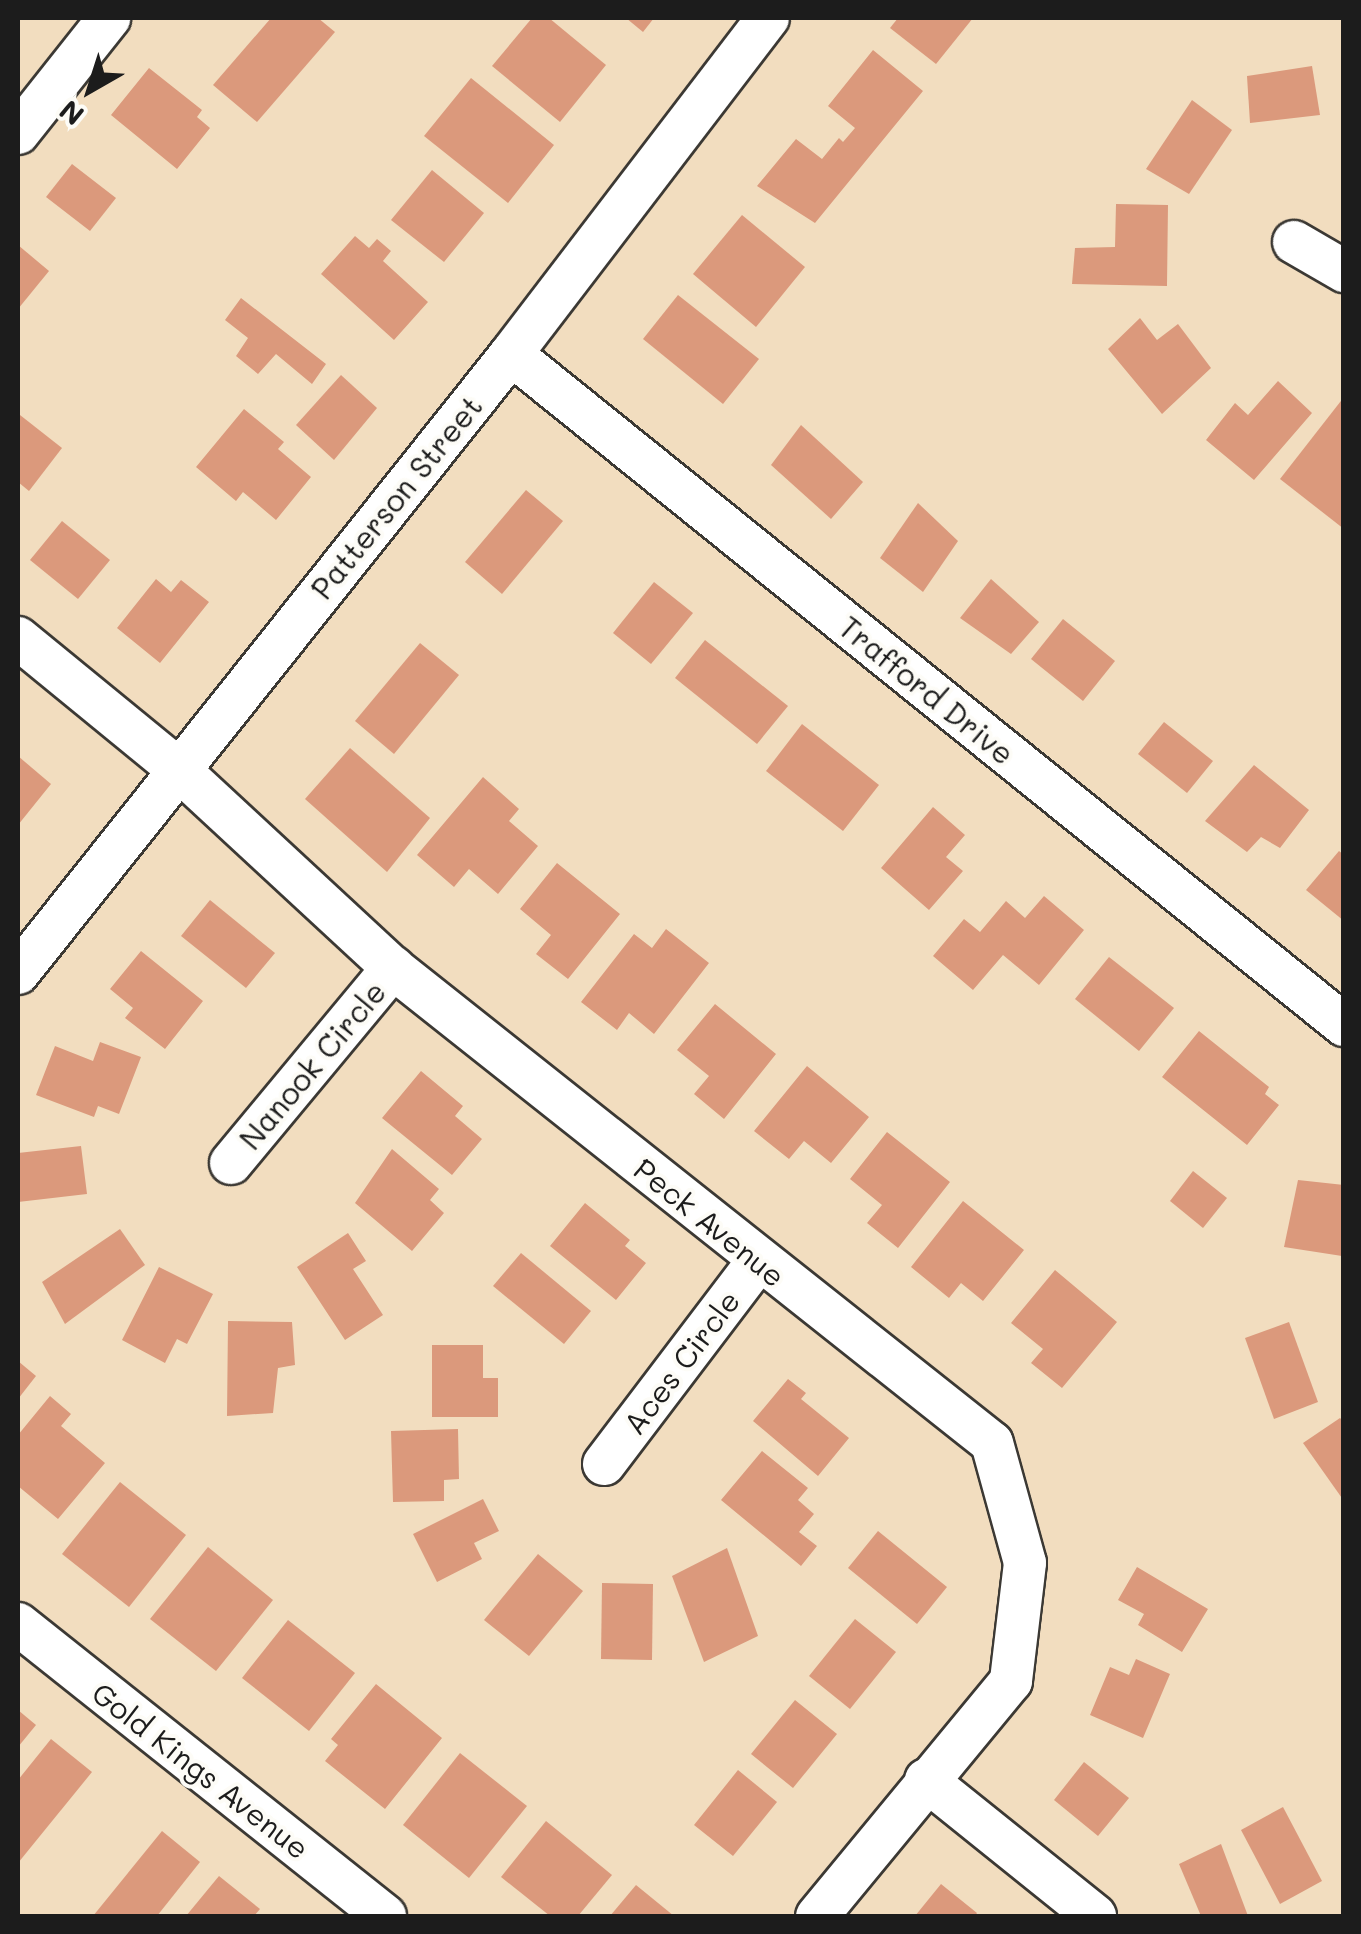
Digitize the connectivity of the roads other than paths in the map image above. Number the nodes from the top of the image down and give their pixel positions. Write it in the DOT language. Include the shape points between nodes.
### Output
graph roads {
  1 [pos="108,18"];
  2 [pos="768,18"];
  3 [pos="18,133"];
  4 [pos="1294,242"];
  5 [pos="1344,271"];
  6 [pos="511,354"];
  7 [pos="18,638"];
  8 [pos="178,769"];
  9 [pos="392,968"];
  10 [pos="18,972"];
  11 [pos="1344,1025"];
  12 [pos="231,1163"];
  13 [pos="758,1261"];
  14 [pos="604,1464"];
  15 [pos="18,1624"];
  16 [pos="926,1780"];
  17 [pos="385,1916"];
  18 [pos="817,1916"];
  19 [pos="1095,1916"];
  1 -- 3 [label="street"];
  2 -- 6 [label="street, Patterson Street"];
  4 -- 5 [label="street"];
  6 -- 8 [label="street, Patterson Street"];
  6 -- 11 [label="street, Trafford Drive"];
  7 -- 8 [label="street, Peck Avenue"];
  8 -- 9 [label="street, Peck Avenue"];
  8 -- 10 [label="street, Patterson Street"];
  9 -- 12 [label="street, Nanook Circle"];
  9 -- 13 [label="street, Peck Avenue"];
  13 -- 14 [label="street, Aces Circle"];
  13 -- 16 [label="street, Peck Avenue" via="992,1443 1025,1563 1010,1681"];
  15 -- 17 [label="street, Gold Kings Avenue"];
  16 -- 18 [label="street, Peck Avenue"];
  16 -- 19 [label="street"];
}
